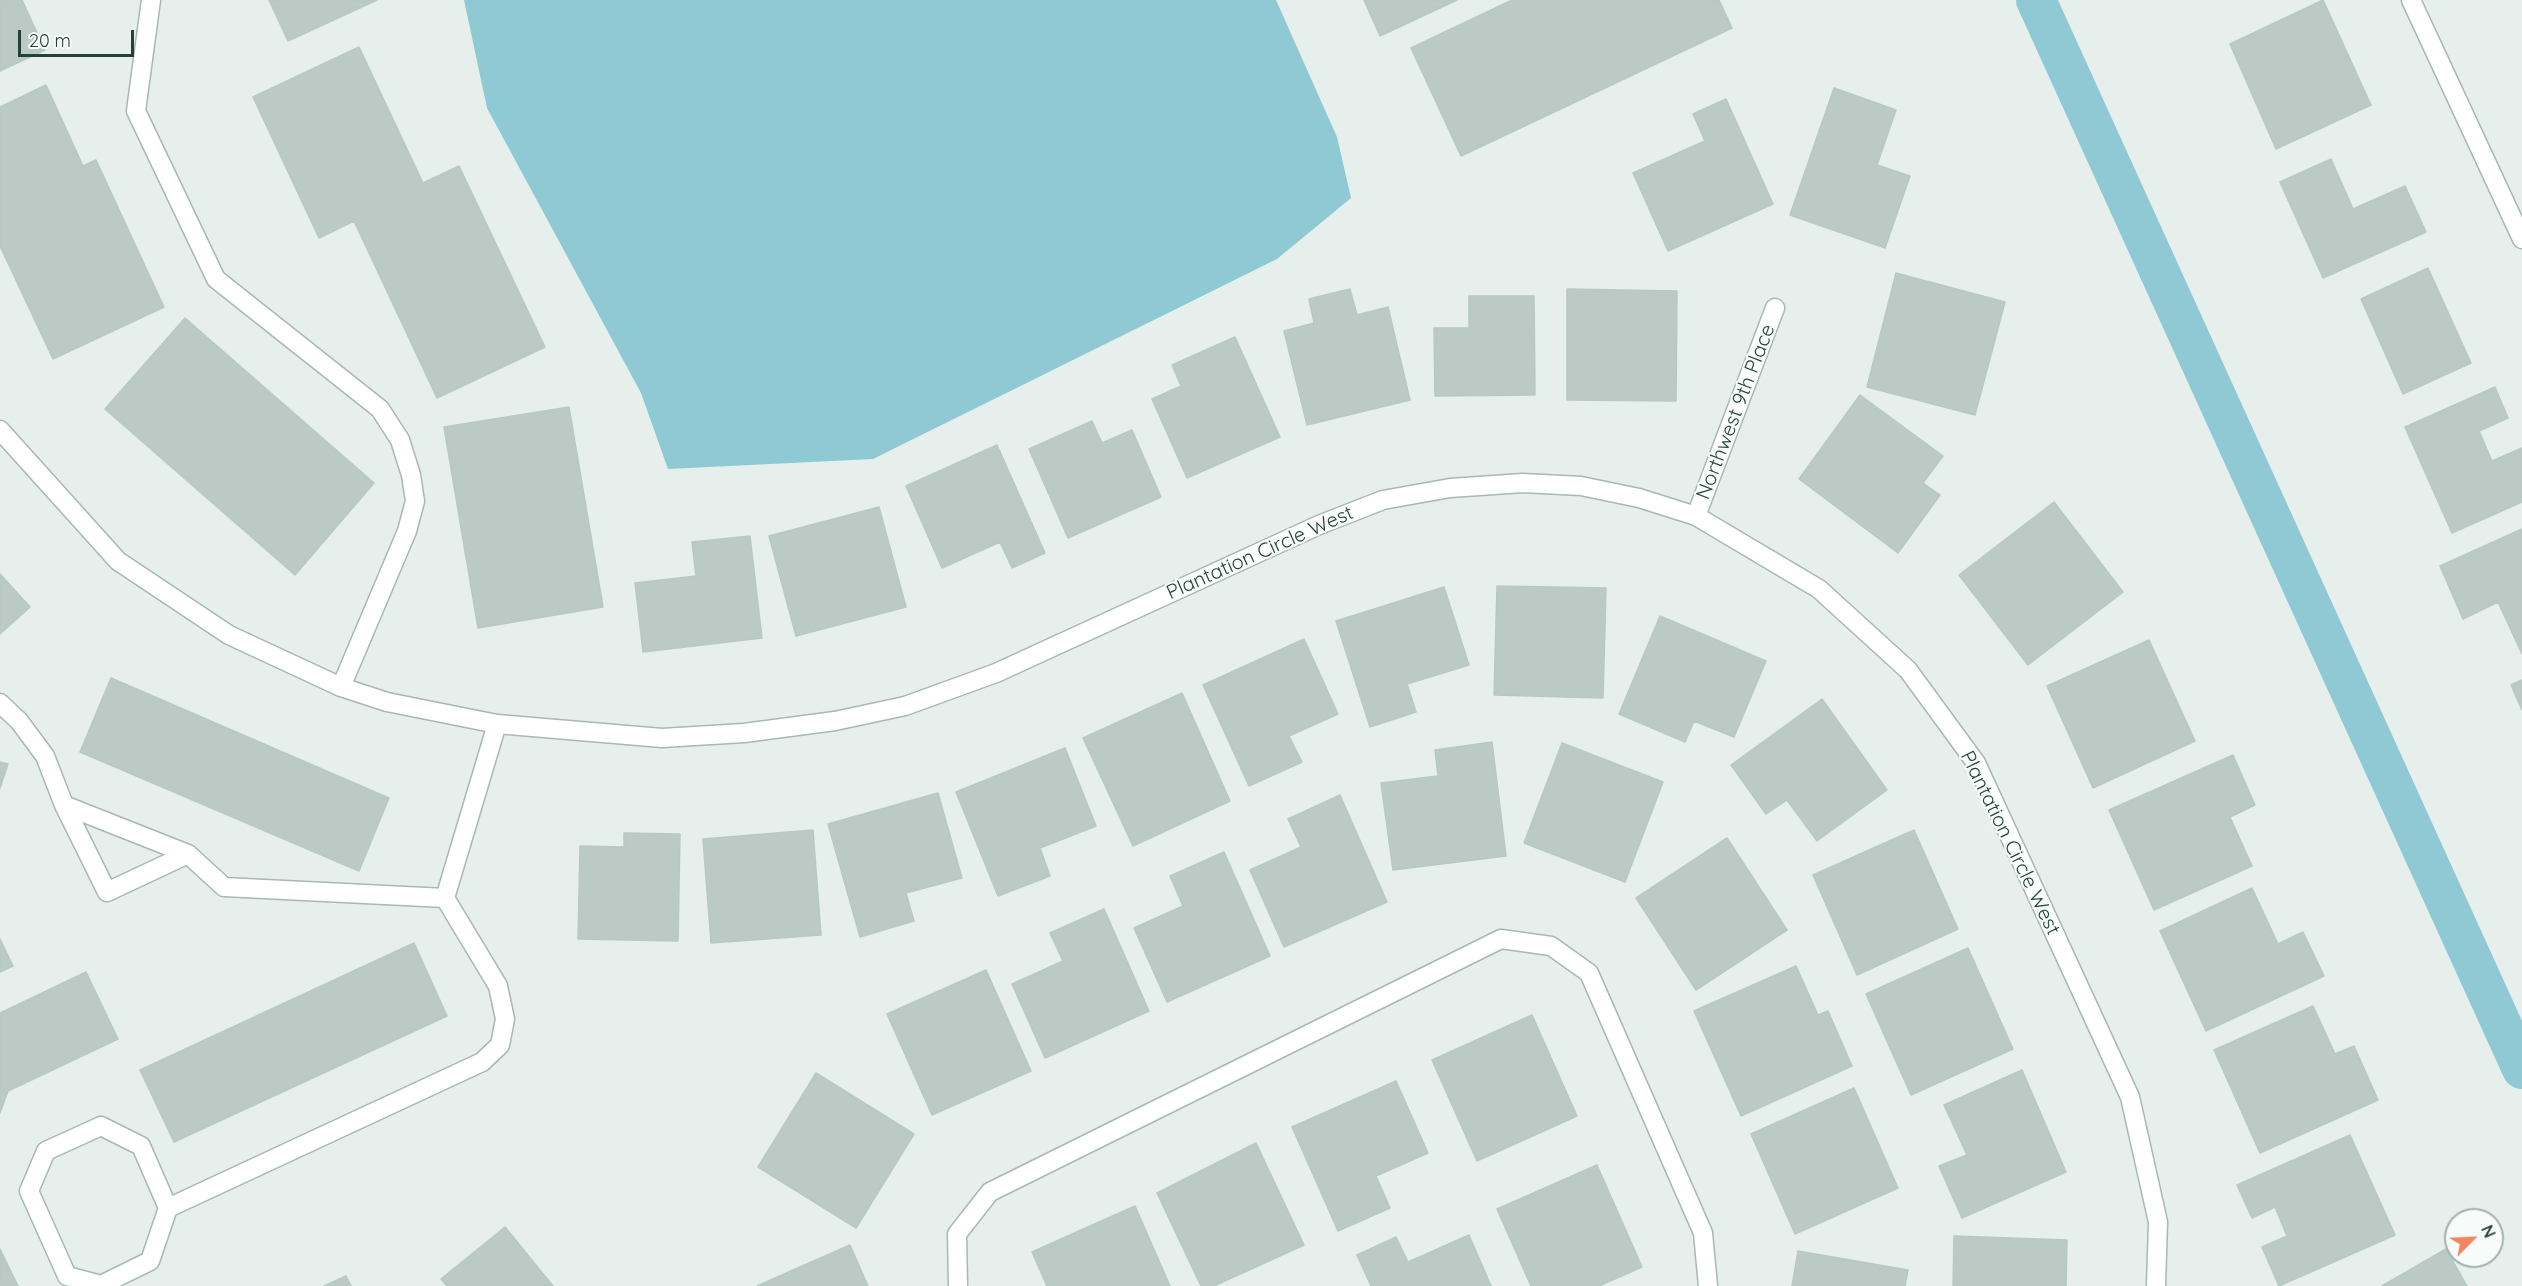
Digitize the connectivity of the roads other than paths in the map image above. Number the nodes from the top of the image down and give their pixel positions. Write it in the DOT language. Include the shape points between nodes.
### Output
graph roads {
  1 [pos="151,0"];
  2 [pos="2411,0"];
  3 [pos="2522,239"];
  4 [pos="1775,308"];
  5 [pos="0,430"];
  6 [pos="1696,516"];
  7 [pos="341,687"];
  8 [pos="0,703"];
  9 [pos="497,724"];
  10 [pos="64,805"];
  11 [pos="189,854"];
  12 [pos="445,898"];
  13 [pos="168,1208"];
  14 [pos="1708,1285"];
  15 [pos="958,1286"];
  16 [pos="2156,1286"];
  1 -- 7 [label="street" via="136,111 216,279 380,409 400,440 411,475 415,501 407,531"];
  2 -- 3 [label="street"];
  4 -- 6 [label="street, Northwest 9th Place"];
  5 -- 7 [label="street, Plantation Circle West" via="118,561 229,635"];
  6 -- 9 [label="street, Plantation Circle West" via="1639,498 1581,486 1523,483 1450,488 1383,500 1319,525 996,673 905,706 835,721 744,733 662,738"];
  6 -- 16 [label="street, Plantation Circle West" via="1819,589 1908,670 1976,763 2130,1096 2158,1222"];
  7 -- 9 [label="street, Plantation Circle West" via="387,702"];
  8 -- 10 [label="street" via="19,720 45,756"];
  9 -- 12 [label="street"];
  10 -- 11 [label="street"];
  10 -- 11 [label="street" via="107,892"];
  11 -- 12 [label="street" via="224,888"];
  12 -- 13 [label="street" via="498,986 505,1019 500,1045 482,1062"];
  13 -- 13 [label="street" via="150,1261 101,1285 67,1276 29,1191 46,1151 101,1126 141,1146"];
  14 -- 15 [label="street" via="1703,1233 1589,973 1551,946 1501,939 990,1192 957,1234"];
}
